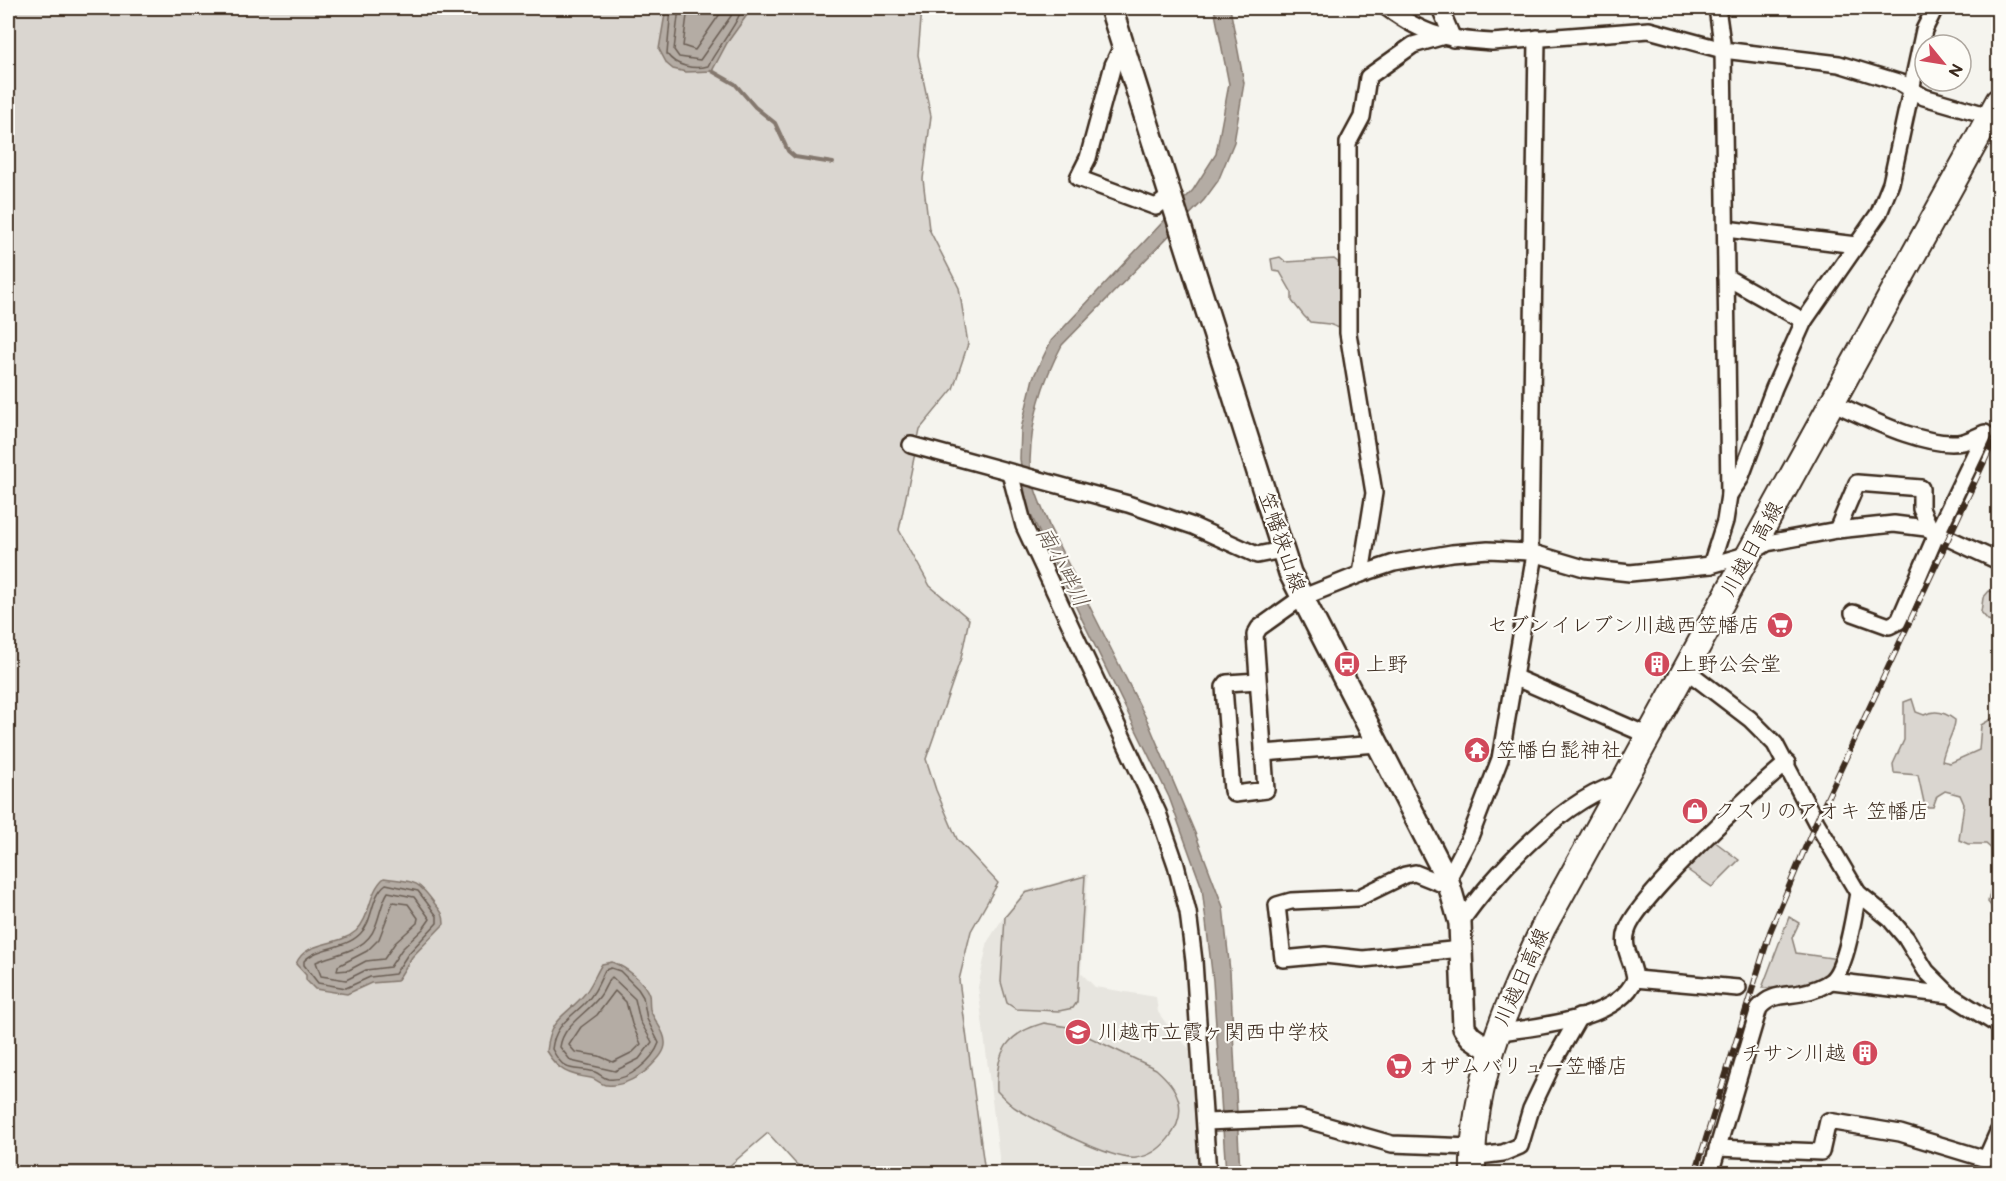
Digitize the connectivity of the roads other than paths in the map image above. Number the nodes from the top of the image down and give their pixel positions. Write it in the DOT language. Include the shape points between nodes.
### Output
graph roads {
  1 [pos="1111,8"];
  2 [pos="1387,8"];
  3 [pos="1440,8"];
  4 [pos="1717,8"];
  5 [pos="1935,8"];
  6 [pos="1447,38"];
  7 [pos="1538,38"];
  8 [pos="1123,44"];
  9 [pos="1723,50"];
  10 [pos="1910,91"];
  11 [pos="1994,109"];
  12 [pos="1172,197"];
  13 [pos="1725,229"];
  14 [pos="1856,245"];
  15 [pos="1726,277"];
  16 [pos="1804,321"];
  17 [pos="1834,404"];
  18 [pos="911,446"];
  19 [pos="1013,473"];
  20 [pos="1729,495"];
  21 [pos="1837,530"];
  22 [pos="1934,532"];
  23 [pos="1282,550"];
  24 [pos="1532,553"];
  25 [pos="1749,554"];
  26 [pos="1998,561"];
  27 [pos="1711,565"];
  28 [pos="1360,574"];
  29 [pos="1301,598"];
  30 [pos="1853,614"];
  31 [pos="1686,670"];
  32 [pos="1516,678"];
  33 [pos="1258,681"];
  34 [pos="1649,736"];
  35 [pos="1377,744"];
  36 [pos="1263,753"];
  37 [pos="1787,763"];
  38 [pos="1624,783"];
  39 [pos="1448,881"];
  40 [pos="1858,893"];
  41 [pos="1460,923"];
  42 [pos="1461,949"];
  43 [pos="1635,979"];
  44 [pos="1832,981"];
  45 [pos="1738,988"];
  46 [pos="1950,995"];
  47 [pos="1579,1017"];
  48 [pos="1998,1025"];
  49 [pos="1494,1041"];
  50 [pos="1209,1122"];
  51 [pos="1998,1132"];
  52 [pos="1718,1148"];
  53 [pos="1472,1159"];
  54 [pos="1208,1173"];
  55 [pos="1710,1173"];
  1 -- 8 [label="main road, 笠幡狭山線"];
  2 -- 6 [label="street" via="1418,28"];
  3 -- 6 [label="street"];
  4 -- 9 [label="street"];
  5 -- 10 [label="street" via="1924,30"];
  6 -- 7 [label="street" via="1492,42"];
  6 -- 28 [label="street" via="1413,45 1368,77 1362,117 1348,143 1348,333 1374,493"];
  7 -- 9 [label="street" via="1649,30"];
  7 -- 24 [label="street"];
  8 -- 12 [label="main road, 笠幡狭山線"];
  8 -- 12 [label="street" via="1110,75 1088,158 1078,178 1156,207"];
  9 -- 10 [label="street" via="1839,64 1901,83"];
  9 -- 13 [label="street"];
  10 -- 11 [label="street"];
  10 -- 14 [label="street" via="1891,183 1879,213"];
  11 -- 17 [label="main road, 川越日高線"];
  12 -- 23 [label="main road, 笠幡狭山線"];
  13 -- 14 [label="street"];
  13 -- 15 [label="street"];
  14 -- 16 [label="street"];
  15 -- 16 [label="street"];
  15 -- 20 [label="street"];
  16 -- 20 [label="street" via="1740,479"];
  17 -- 22 [label="street" via="1931,440 1962,442 1985,433"];
  17 -- 25 [label="main road, 川越日高線"];
  18 -- 19 [label="street"];
  19 -- 23 [label="street" via="1128,504 1193,526 1257,555"];
  19 -- 50 [label="street" via="1024,526 1158,813 1176,865 1188,912"];
  20 -- 27 [label="street"];
  21 -- 22 [label="street" via="1894,524"];
  21 -- 22 [label="street" via="1857,483 1921,488 1921,509"];
  21 -- 25 [label="street" via="1767,543"];
  22 -- 26 [label="street"];
  22 -- 30 [label="street" via="1899,621 1889,626"];
  23 -- 29 [label="main road, 笠幡狭山線"];
  24 -- 27 [label="street" via="1584,568 1630,573"];
  24 -- 28 [label="street" via="1488,550 1428,556"];
  24 -- 32 [label="street" via="1515,658"];
  25 -- 27 [label="street"];
  25 -- 31 [label="main road, 川越日高線"];
  28 -- 29 [label="street"];
  29 -- 33 [label="street" via="1258,628"];
  29 -- 35 [label="main road, 笠幡狭山線"];
  31 -- 34 [label="main road, 川越日高線"];
  31 -- 37 [label="street" via="1750,718"];
  32 -- 34 [label="street"];
  32 -- 39 [label="street" via="1500,759"];
  33 -- 36 [label="street"];
  33 -- 36 [label="street" via="1227,683 1224,687 1235,794 1266,790"];
  34 -- 38 [label="main road, 川越日高線"];
  35 -- 36 [label="street"];
  35 -- 39 [label="main road, 笠幡狭山線"];
  37 -- 40 [label="street"];
  37 -- 43 [label="street" via="1761,784 1631,920 1625,946"];
  38 -- 41 [label="street" via="1592,795 1527,844 1482,890"];
  38 -- 49 [label="main road, 川越日高線" via="1543,928"];
  39 -- 41 [label="main road, 笠幡狭山線"];
  39 -- 42 [label="street" via="1439,884 1415,873 1358,898 1278,903 1283,959 1325,955 1363,959"];
  40 -- 44 [label="street" via="1843,960"];
  40 -- 46 [label="street" via="1890,919 1926,971"];
  41 -- 42 [label="main road, 笠幡狭山線"];
  42 -- 49 [label="main road, 笠幡狭山線" via="1464,1028 1471,1037"];
  43 -- 45 [label="street"];
  43 -- 47 [label="street" via="1623,998"];
  44 -- 46 [label="street"];
  44 -- 52 [label="street" via="1804,992 1767,999 1759,1008"];
  46 -- 48 [label="street"];
  47 -- 49 [label="street"];
  47 -- 53 [label="street" via="1531,1109 1520,1146"];
  49 -- 53 [label="main road, 川越日高線" via="1480,1088"];
  50 -- 53 [label="street" via="1300,1118 1392,1144"];
  50 -- 54 [label="street"];
  51 -- 52 [label="street" via="1986,1159 1910,1135 1828,1121 1828,1153"];
  52 -- 55 [label="street"];
}
